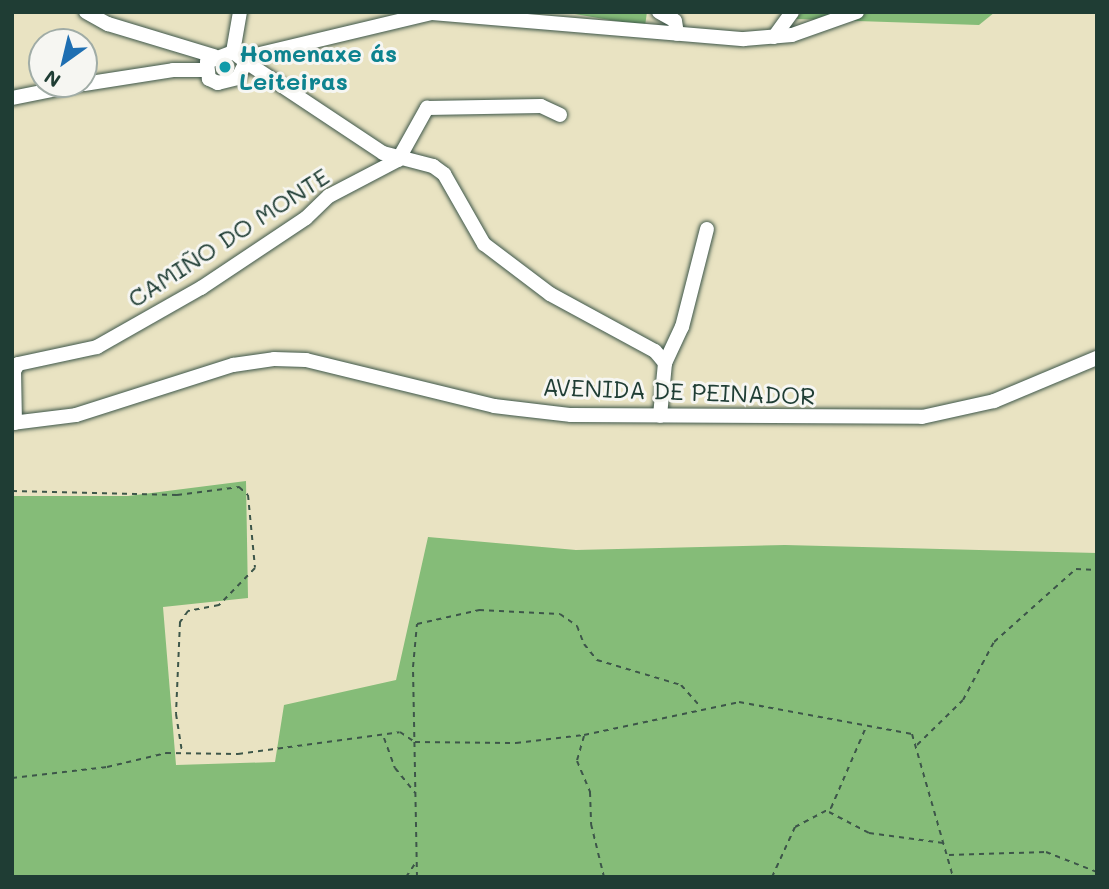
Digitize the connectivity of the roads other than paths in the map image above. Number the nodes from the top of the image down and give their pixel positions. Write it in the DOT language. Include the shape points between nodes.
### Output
graph roads {
  1 [pos="86,12"];
  2 [pos="240,12"];
  3 [pos="659,12"];
  4 [pos="792,12"];
  5 [pos="857,12"];
  6 [pos="524,17"];
  7 [pos="677,34"];
  8 [pos="774,37"];
  9 [pos="214,56"];
  10 [pos="241,57"];
  11 [pos="206,70"];
  12 [pos="98,82"];
  13 [pos="560,115"];
  14 [pos="398,160"];
  15 [pos="707,229"];
  16 [pos="1097,358"];
  17 [pos="665,363"];
  18 [pos="660,415"];
  19 [pos="14,423"];
  1 -- 9 [label="street" via="108,24"];
  2 -- 10 [label="street"];
  3 -- 7 [label="street" via="675,22"];
  4 -- 8 [label="street"];
  5 -- 8 [label="street"];
  6 -- 7 [label="street"];
  6 -- 10 [label="street" via="432,13"];
  7 -- 8 [label="street"];
  9 -- 10 [label="street"];
  9 -- 11 [label="street"];
  10 -- 11 [label="street" via="238,78 229,83 209,79"];
  10 -- 14 [label="street"];
  11 -- 12 [label="street" via="173,69"];
  13 -- 14 [label="street" via="541,106 428,108"];
  14 -- 17 [label="street" via="433,166 444,174 484,244 550,294 655,351"];
  14 -- 19 [label="street, CAMIÑO DO MONTE" via="329,196 306,218 201,288 97,347 18,363"];
  15 -- 17 [label="street" via="682,327"];
  16 -- 18 [label="street, AVENIDA DE PEINADOR" via="994,401 922,418"];
  17 -- 18 [label="street"];
  18 -- 19 [label="street, AVENIDA DE PEINADOR" via="571,415 494,406 306,360 274,359 233,365 76,415"];
}
